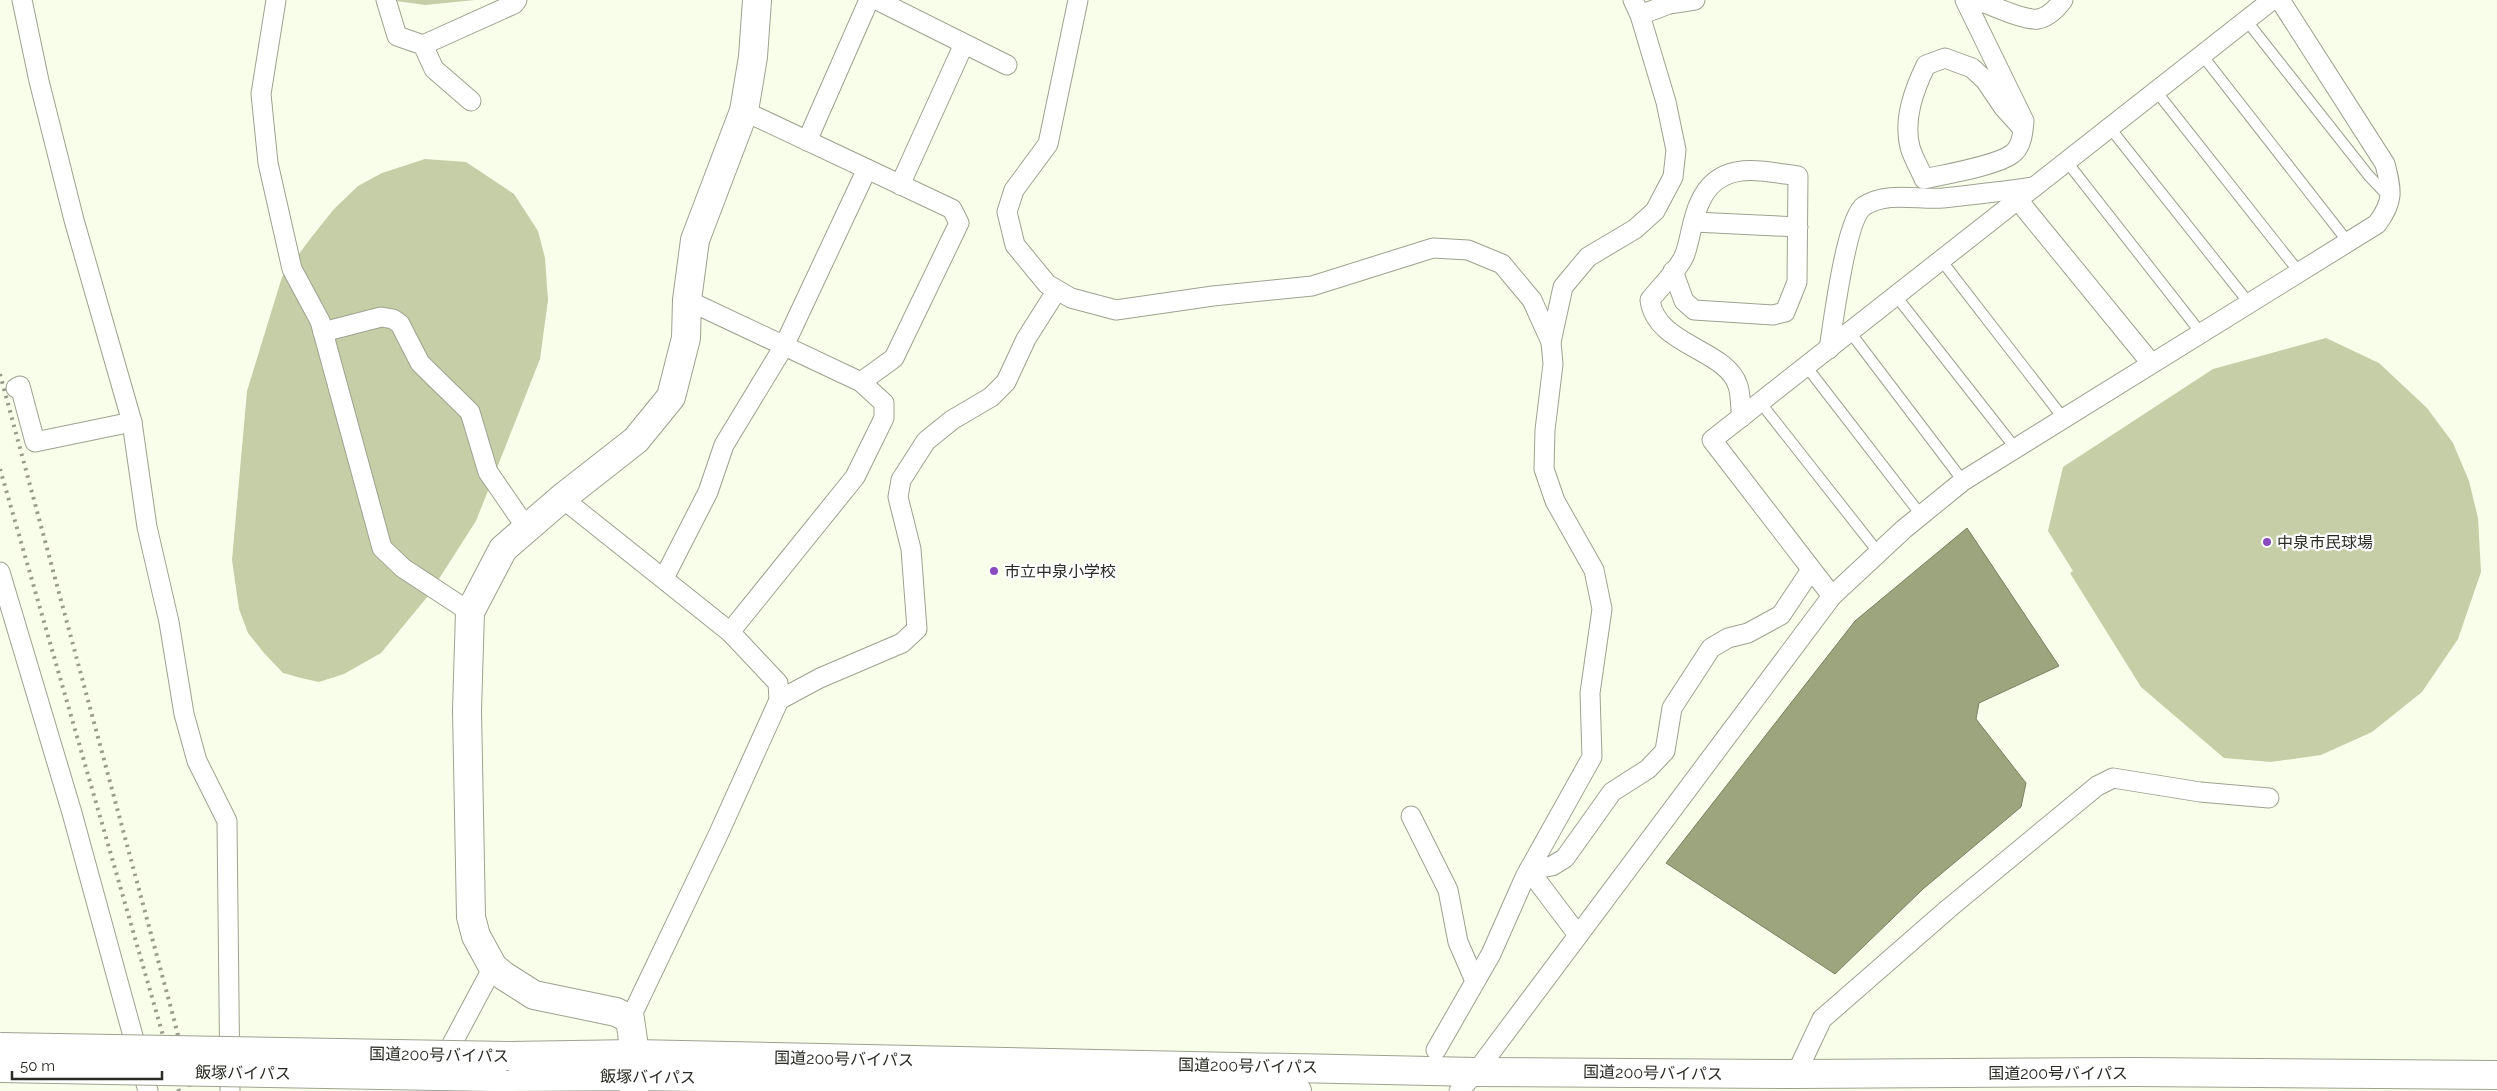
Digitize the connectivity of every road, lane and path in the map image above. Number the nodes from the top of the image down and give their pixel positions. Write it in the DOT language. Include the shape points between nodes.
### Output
graph roads {
  1 [pos="22,0"];
  2 [pos="276,0"];
  3 [pos="386,0"];
  4 [pos="517,0"];
  5 [pos="757,0"];
  6 [pos="868,0"];
  7 [pos="877,0"];
  8 [pos="1078,0"];
  9 [pos="1695,0"];
  10 [pos="1965,0"];
  11 [pos="1977,0"];
  12 [pos="2063,0"];
  13 [pos="2272,0"];
  14 [pos="2280,0"];
  15 [pos="1637,7"];
  16 [pos="2246,20"];
  17 [pos="964,44"];
  18 [pos="423,45"];
  19 [pos="2202,54"];
  20 [pos="1007,65"];
  21 [pos="2156,91"];
  22 [pos="471,101"];
  23 [pos="744,111"];
  24 [pos="2110,128"];
  25 [pos="2023,129"];
  26 [pos="807,141"];
  27 [pos="2067,162"];
  28 [pos="867,169"];
  29 [pos="1924,179"];
  30 [pos="900,185"];
  31 [pos="2035,187"];
  32 [pos="2390,197"];
  33 [pos="1920,198"];
  34 [pos="2018,200"];
  35 [pos="1694,222"];
  36 [pos="1798,227"];
  37 [pos="2348,242"];
  38 [pos="1941,260"];
  39 [pos="1672,271"];
  40 [pos="2300,272"];
  41 [pos="1057,290"];
  42 [pos="1896,296"];
  43 [pos="687,300"];
  44 [pos="2249,303"];
  45 [pos="324,332"];
  46 [pos="1850,332"];
  47 [pos="2201,333"];
  48 [pos="1552,342"];
  49 [pos="784,346"];
  50 [pos="1829,349"];
  51 [pos="2151,363"];
  52 [pos="1806,366"];
  53 [pos="861,382"];
  54 [pos="16,388"];
  55 [pos="1760,402"];
  56 [pos="1742,417"];
  57 [pos="2064,419"];
  58 [pos="132,422"];
  59 [pos="2016,449"];
  60 [pos="1963,481"];
  61 [pos="562,498"];
  62 [pos="1921,515"];
  63 [pos="528,530"];
  64 [pos="1878,552"];
  65 [pos="1811,570"];
  66 [pos="0,572"];
  67 [pos="664,578"];
  68 [pos="1832,596"];
  69 [pos="470,612"];
  70 [pos="730,632"];
  71 [pos="779,700"];
  72 [pos="2270,798"];
  73 [pos="1411,816"];
  74 [pos="1529,870"];
  75 [pos="1578,935"];
  76 [pos="493,967"];
  77 [pos="1476,981"];
  78 [pos="630,1019"];
  79 [pos="0,1047"];
  80 [pos="1436,1050"];
  81 [pos="230,1051"];
  82 [pos="501,1066"];
  83 [pos="0,1068"];
  84 [pos="635,1074"];
  85 [pos="1796,1074"];
  86 [pos="2497,1075"];
  87 [pos="1468,1081"];
  88 [pos="924,1086"];
  89 [pos="1119,1087"];
  90 [pos="1164,1087"];
  91 [pos="148,1091"];
  92 [pos="230,1091"];
  93 [pos="427,1091"];
  94 [pos="1297,1091"];
  1 -- 58 [label="street" via="74,220"];
  2 -- 45 [label="street" via="261,94 268,163 292,269"];
  3 -- 18 [label="street" via="397,36"];
  4 -- 18 [label="street"];
  5 -- 23 [label="main road" via="753,57"];
  6 -- 26 [label="street"];
  7 -- 17 [label="street"];
  8 -- 41 [label="street" via="1048,144 1014,190 1007,212 1015,245 1036,273"];
  9 -- 15 [label="street"];
  10 -- 25 [label="street" via="2024,121"];
  11 -- 12 [label="street" via="2039,19 2054,11"];
  13 -- 16 [label="street"];
  14 -- 32 [label="street" via="2386,164"];
  15 -- 48 [label="street" via="1666,102 1676,150 1673,177 1655,210 1635,229 1588,257 1563,287"];
  16 -- 19 [label="street"];
  16 -- 32 [label="lane" via="2369,176"];
  17 -- 20 [label="street"];
  17 -- 30 [label="street"];
  18 -- 22 [label="street" via="434,69"];
  19 -- 21 [label="street"];
  19 -- 37 [label="lane"];
  21 -- 24 [label="street"];
  21 -- 40 [label="lane"];
  23 -- 26 [label="street"];
  23 -- 43 [label="main road" via="695,240"];
  24 -- 27 [label="street"];
  24 -- 44 [label="lane"];
  25 -- 29 [label="street" via="2023,137 2013,154"];
  25 -- 29 [label="street" via="1972,68 1944,58 1926,65 1908,116 1910,147"];
  26 -- 28 [label="street"];
  27 -- 31 [label="street"];
  27 -- 47 [label="lane"];
  28 -- 30 [label="street"];
  28 -- 49 [label="street"];
  29 -- 33 [label="street"];
  30 -- 53 [label="street" via="952,210 959,223 894,358"];
  31 -- 33 [label="street"];
  31 -- 34 [label="street"];
  32 -- 37 [label="street" via="2389,208 2377,224"];
  33 -- 50 [label="street" via="1889,197 1863,207 1854,221"];
  34 -- 38 [label="street"];
  34 -- 51 [label="street"];
  35 -- 36 [label="street"];
  35 -- 36 [label="street" via="1700,202 1716,178 1753,170 1798,176"];
  35 -- 39 [label="street" via="1685,256"];
  36 -- 39 [label="street" via="1797,282 1785,312 1773,315 1694,310 1684,301"];
  37 -- 40 [label="street"];
  38 -- 42 [label="street"];
  38 -- 57 [label="lane"];
  39 -- 56 [label="street" via="1650,300 1652,313 1661,325 1728,371 1738,385"];
  40 -- 44 [label="street"];
  41 -- 48 [label="street" via="1071,298 1116,310 1312,286 1433,248 1468,250 1502,264 1532,300"];
  41 -- 71 [label="street" via="1026,338 1006,382 991,397 952,420 926,441 901,480 898,497 910,549 917,629 902,643 820,678"];
  42 -- 46 [label="street"];
  42 -- 59 [label="lane"];
  43 -- 49 [label="street"];
  43 -- 61 [label="main road" via="686,338 671,396 636,440"];
  44 -- 47 [label="street"];
  45 -- 63 [label="street" via="381,317 400,324 420,363 470,412 488,472"];
  45 -- 69 [label="street" via="382,548 403,568"];
  46 -- 50 [label="street"];
  46 -- 60 [label="lane"];
  47 -- 51 [label="street"];
  48 -- 74 [label="street" via="1544,469 1555,501 1594,570 1602,609 1590,693 1592,757"];
  49 -- 53 [label="street"];
  49 -- 67 [label="street" via="724,445 708,492"];
  50 -- 52 [label="street"];
  51 -- 57 [label="street"];
  52 -- 55 [label="street"];
  52 -- 62 [label="lane"];
  53 -- 70 [label="street" via="884,403 884,418 854,477"];
  54 -- 58 [label="street" via="20,386 35,442"];
  55 -- 56 [label="street"];
  55 -- 64 [label="lane"];
  56 -- 65 [label="street" via="1712,440"];
  57 -- 59 [label="street"];
  58 -- 81 [label="street" via="147,527 169,622 184,714 197,762 228,821"];
  59 -- 60 [label="street"];
  60 -- 62 [label="street"];
  61 -- 63 [label="main road"];
  61 -- 67 [label="street"];
  62 -- 64 [label="street"];
  63 -- 69 [label="main road" via="503,550"];
  64 -- 68 [label="street"];
  65 -- 68 [label="street"];
  65 -- 74 [label="street" via="1781,615 1711,648 1672,708 1665,752 1648,769 1612,792 1565,858 1552,866"];
  66 -- 91 [label="street" via="72,812"];
  67 -- 70 [label="street"];
  68 -- 75 [label="street"];
  69 -- 76 [label="main road" via="467,710 471,917 476,936"];
  70 -- 71 [label="street" via="778,683"];
  71 -- 78 [label="street"];
  72 -- 85 [label="street" via="2200,792 2113,778 2097,786 1822,1019"];
  73 -- 77 [label="street" via="1448,890 1458,942"];
  74 -- 75 [label="street"];
  74 -- 77 [label="street"];
  75 -- 87 [label="street"];
  76 -- 78 [label="main road" via="534,995 616,1012"];
  76 -- 93 [label="street"];
  77 -- 80 [label="street"];
  78 -- 84 [label="main road"];
  79 -- 81 [label="main road, 国道200号バイパス, bridge"];
  81 -- 82 [label="main road, 国道200号バイパス, bridge"];
  81 -- 92 [label="street"];
  82 -- 83 [label="main road, 飯塚バイパス, bridge"];
  82 -- 84 [label="main road, 国道200号バイパス"];
  84 -- 87 [label="main road, 国道200号バイパス"];
  84 -- 88 [label="main road, 飯塚バイパス"];
  85 -- 86 [label="main road, 国道200号バイパス"];
  85 -- 87 [label="main road, 国道200号バイパス"];
  88 -- 89 [label="main road, 飯塚バイパス"];
  89 -- 90 [label="main road, 飯塚バイパス"];
  90 -- 94 [label="main road, 飯塚バイパス"];
}
